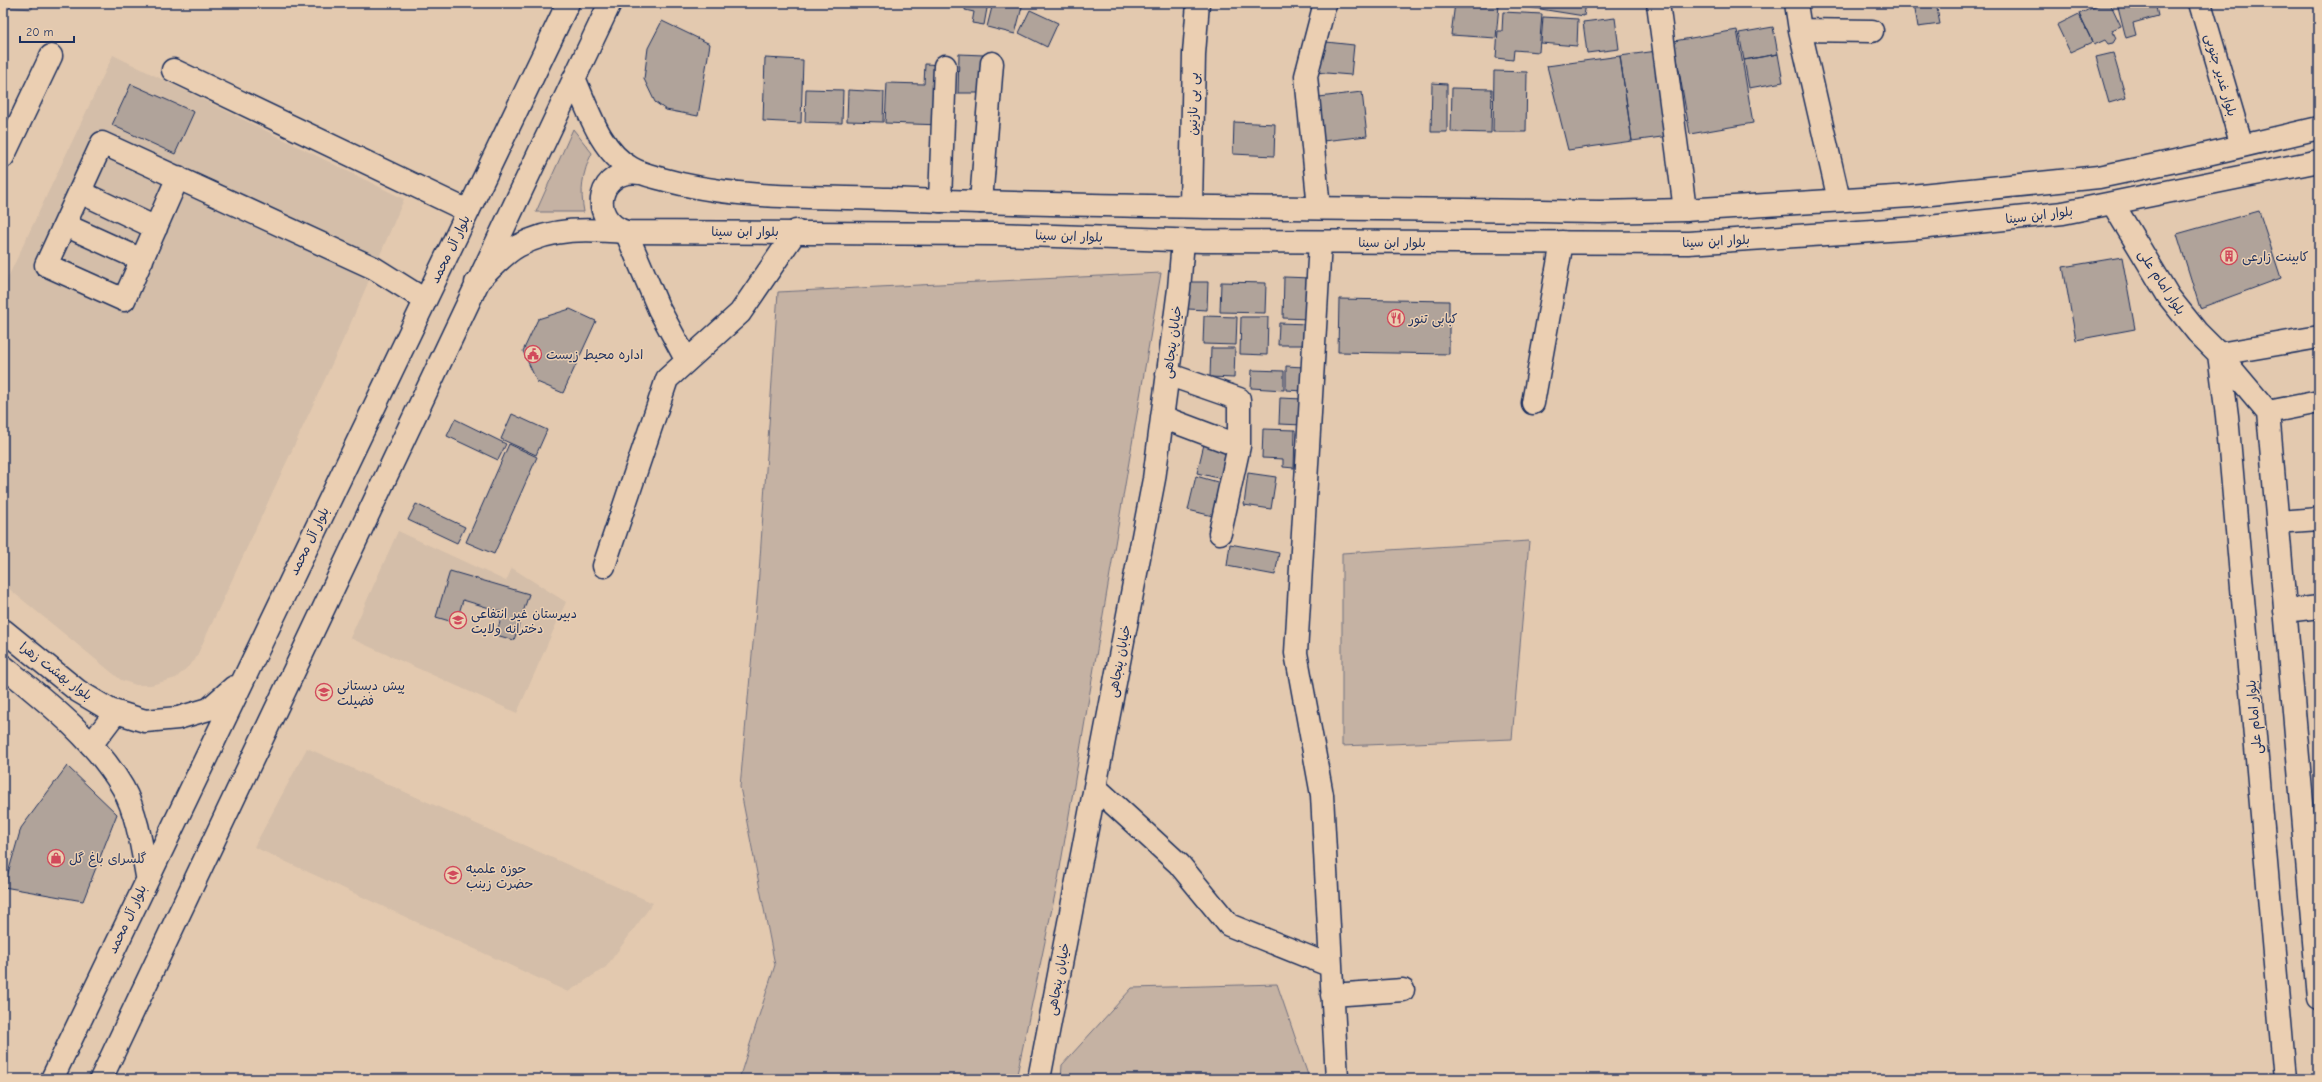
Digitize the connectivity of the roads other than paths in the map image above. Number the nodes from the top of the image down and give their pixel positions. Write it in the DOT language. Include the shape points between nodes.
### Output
graph roads {
  1 [pos="568,3"];
  2 [pos="610,3"];
  3 [pos="1198,3"];
  4 [pos="1325,3"];
  5 [pos="1658,3"];
  6 [pos="1796,3"];
  7 [pos="2200,3"];
  8 [pos="1800,30"];
  9 [pos="1872,31"];
  10 [pos="51,56"];
  11 [pos="992,63"];
  12 [pos="945,66"];
  13 [pos="173,70"];
  14 [pos="574,78"];
  15 [pos="2319,128"];
  16 [pos="2242,146"];
  17 [pos="3,157"];
  18 [pos="2319,161"];
  19 [pos="640,173"];
  20 [pos="178,177"];
  21 [pos="2099,177"];
  22 [pos="80,192"];
  23 [pos="1839,200"];
  24 [pos="940,201"];
  25 [pos="981,202"];
  26 [pos="2113,204"];
  27 [pos="1191,205"];
  28 [pos="1319,208"];
  29 [pos="468,210"];
  30 [pos="1686,210"];
  31 [pos="65,225"];
  32 [pos="156,228"];
  33 [pos="796,231"];
  34 [pos="626,232"];
  35 [pos="1182,241"];
  36 [pos="1320,242"];
  37 [pos="1562,242"];
  38 [pos="142,260"];
  39 [pos="476,283"];
  40 [pos="425,300"];
  41 [pos="2319,337"];
  42 [pos="2219,354"];
  43 [pos="687,361"];
  44 [pos="1167,374"];
  45 [pos="2319,402"];
  46 [pos="1533,403"];
  47 [pos="2268,412"];
  48 [pos="1162,417"];
  49 [pos="1239,446"];
  50 [pos="2319,519"];
  51 [pos="2278,522"];
  52 [pos="1220,533"];
  53 [pos="604,566"];
  54 [pos="2319,607"];
  55 [pos="2285,611"];
  56 [pos="3,630"];
  57 [pos="3,666"];
  58 [pos="241,681"];
  59 [pos="116,712"];
  60 [pos="92,746"];
  61 [pos="1095,787"];
  62 [pos="147,876"];
  63 [pos="1331,966"];
  64 [pos="1403,990"];
  65 [pos="1332,994"];
  66 [pos="2319,999"];
  67 [pos="52,1079"];
  68 [pos="102,1079"];
  69 [pos="1039,1079"];
  70 [pos="1337,1079"];
  71 [pos="2285,1079"];
  1 -- 29 [label="main road, بلوار آل محمد"];
  2 -- 14 [label="main road"];
  3 -- 27 [label="main road, بی بی نازنین" via="1194,54"];
  4 -- 28 [label="main road" via="1306,76"];
  5 -- 30 [label="main road"];
  6 -- 8 [label="main road"];
  7 -- 16 [label="main road, بلوار غدیر جنوبی"];
  8 -- 9 [label="main road"];
  8 -- 23 [label="main road"];
  10 -- 17 [label="main road"];
  11 -- 25 [label="main road"];
  12 -- 24 [label="main road"];
  13 -- 29 [label="main road"];
  14 -- 19 [label="main road" via="612,153"];
  14 -- 39 [label="main road"];
  15 -- 16 [label="main road"];
  16 -- 21 [label="main road"];
  18 -- 26 [label="main road, بلوار ابن سینا"];
  19 -- 24 [label="main road" via="687,186 749,194"];
  19 -- 34 [label="main road" via="616,176 609,182 602,197 607,219"];
  20 -- 22 [label="main road" via="102,143"];
  20 -- 32 [label="main road"];
  20 -- 40 [label="main road" via="374,268"];
  21 -- 23 [label="main road" via="1919,195"];
  21 -- 26 [label="main road, بلوار امام علی"];
  22 -- 31 [label="main road"];
  22 -- 32 [label="main road"];
  23 -- 30 [label="main road"];
  24 -- 25 [label="main road"];
  25 -- 27 [label="main road"];
  26 -- 37 [label="main road, بلوار ابن سینا" via="1919,228 1688,243"];
  26 -- 42 [label="main road, بلوار امام علی" via="2169,297 2197,332"];
  27 -- 28 [label="main road"];
  28 -- 30 [label="main road" via="1600,212"];
  29 -- 40 [label="main road, بلوار آل محمد"];
  31 -- 38 [label="main road"];
  31 -- 38 [label="main road" via="46,265 124,300"];
  32 -- 38 [label="main road"];
  33 -- 34 [label="main road, بلوار ابن سینا"];
  33 -- 35 [label="main road, بلوار ابن سینا" via="997,234"];
  33 -- 43 [label="main road" via="740,313"];
  34 -- 39 [label="main road, بلوار ابن سینا" via="583,228 550,233 517,246"];
  34 -- 43 [label="main road" via="659,309"];
  35 -- 36 [label="main road, بلوار ابن سینا"];
  35 -- 44 [label="main road, خیابان پنجاهی" via="1179,289"];
  36 -- 37 [label="main road, بلوار ابن سینا"];
  36 -- 63 [label="main road" via="1296,653 1322,795"];
  37 -- 46 [label="main road"];
  39 -- 68 [label="main road"];
  40 -- 58 [label="main road, بلوار آل محمد"];
  41 -- 42 [label="main road"];
  42 -- 47 [label="main road, بلوار امام علی"];
  42 -- 71 [label="main road, بلوار امام علی" via="2227,416"];
  43 -- 53 [label="main road" via="667,379"];
  44 -- 48 [label="main road, خیابان پنجاهی"];
  44 -- 49 [label="main road" via="1238,399"];
  45 -- 47 [label="main road"];
  47 -- 51 [label="main road"];
  48 -- 49 [label="main road"];
  48 -- 61 [label="main road, خیابان پنجاهی" via="1154,479"];
  49 -- 52 [label="main road"];
  50 -- 51 [label="main road"];
  51 -- 55 [label="main road"];
  54 -- 55 [label="main road"];
  55 -- 66 [label="main road"];
  56 -- 59 [label="main road, بلوار بهشت زهرا" via="78,691"];
  57 -- 60 [label="main road" via="39,695"];
  58 -- 59 [label="main road, بلوار بهشت زهرا" via="209,709 178,718 145,721"];
  58 -- 62 [label="main road, بلوار آل محمد"];
  59 -- 60 [label="main road"];
  60 -- 62 [label="main road" via="123,788 138,832"];
  61 -- 63 [label="main road" via="1178,864 1230,925"];
  61 -- 69 [label="main road, خیابان پنجاهی"];
  62 -- 67 [label="main road, بلوار آل محمد"];
  63 -- 65 [label="main road"];
  64 -- 65 [label="main road"];
  65 -- 70 [label="main road"];
}
